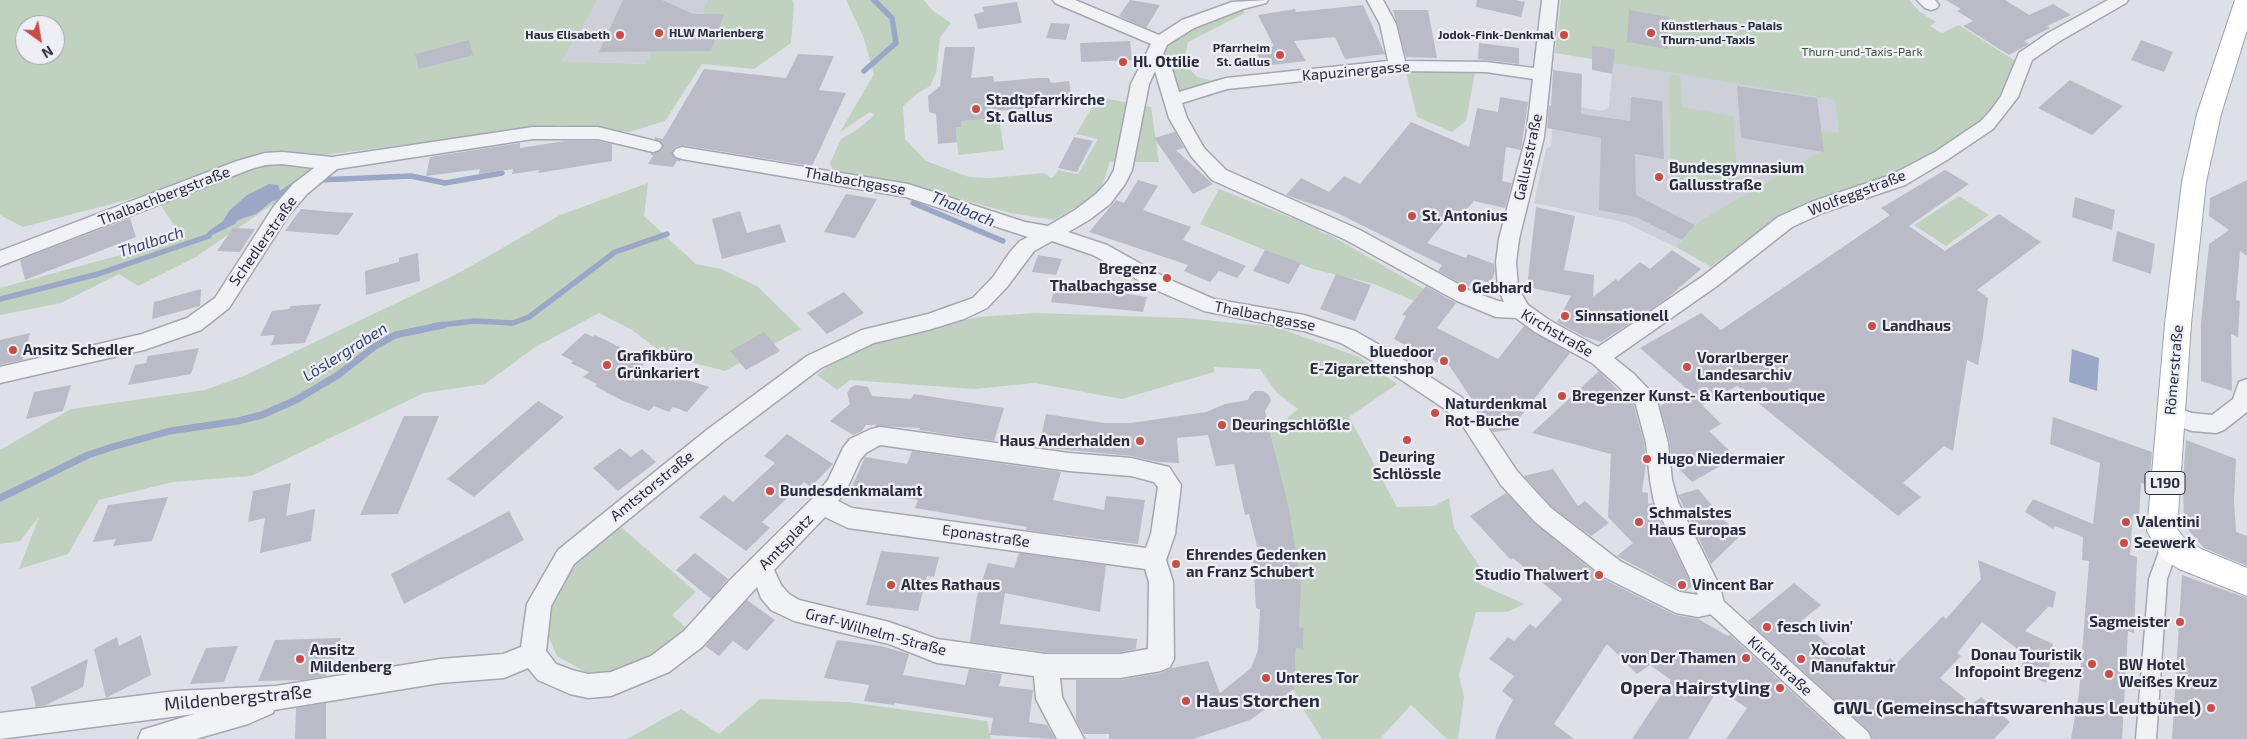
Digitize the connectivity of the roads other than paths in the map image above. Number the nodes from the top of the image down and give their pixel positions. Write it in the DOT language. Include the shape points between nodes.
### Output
graph roads {
  1 [pos="1061,0"];
  2 [pos="1260,0"];
  3 [pos="1375,0"];
  4 [pos="1550,0"];
  5 [pos="2120,0"];
  6 [pos="2246,0"];
  7 [pos="1157,48"];
  8 [pos="1398,66"];
  9 [pos="1543,75"];
  10 [pos="1172,100"];
  11 [pos="653,146"];
  12 [pos="682,153"];
  13 [pos="332,163"];
  14 [pos="1050,234"];
  15 [pos="0,259"];
  16 [pos="1521,310"];
  17 [pos="1599,357"];
  18 [pos="0,375"];
  19 [pos="2247,388"];
  20 [pos="2170,415"];
  21 [pos="822,504"];
  22 [pos="2173,548"];
  23 [pos="1154,560"];
  24 [pos="753,575"];
  25 [pos="2247,582"];
  26 [pos="1712,603"];
  27 [pos="533,654"];
  28 [pos="1046,666"];
  29 [pos="276,698"];
  30 [pos="0,726"];
  31 [pos="151,739"];
  32 [pos="1071,739"];
  33 [pos="1861,739"];
  34 [pos="2146,739"];
  1 -- 7 [label="street"];
  2 -- 7 [label="street" via="1188,24"];
  3 -- 8 [label="street" via="1388,24"];
  4 -- 9 [label="street, Gallusstraße"];
  5 -- 17 [label="street, Wolfeggstraße" via="2025,57 2009,97 1987,125 1898,180 1818,207 1785,222 1710,281"];
  6 -- 20 [label="main road, Römerstraße / L190" via="2200,150 2186,246"];
  7 -- 10 [label="street, Kirchstraße"];
  7 -- 14 [label="street, Amtstorstraße" via="1140,84 1122,170 1116,184 1094,207"];
  8 -- 9 [label="street, Kapuzinergasse" via="1486,67"];
  8 -- 10 [label="street, Kapuzinergasse" via="1226,84"];
  9 -- 16 [label="street, Gallusstraße" via="1535,137 1509,238 1506,262 1508,288"];
  10 -- 16 [label="street, Kirchstraße" via="1197,152 1219,175 1353,235 1464,296 1496,309"];
  11 -- 13 [label="street" via="598,133 533,133"];
  12 -- 14 [label="street, Thalbachgasse" via="908,190 1024,229"];
  13 -- 15 [label="street, Thalbachbergstraße" via="282,158 244,165"];
  13 -- 18 [label="street, Schedlerstraße" via="300,189 281,211 222,303 194,324 144,342"];
  14 -- 26 [label="street, Thalbachgasse" via="1100,250 1163,285 1211,306 1304,322 1348,337 1383,356 1453,403 1471,420 1509,478 1543,515 1612,569 1676,602 1698,606"];
  14 -- 27 [label="street, Amtstorstraße" via="1026,246 980,303 928,322 869,336 814,362 716,435 589,538 566,557 539,604"];
  16 -- 17 [label="street, Kirchstraße" via="1542,326"];
  17 -- 26 [label="street, Kirchstraße" via="1646,401 1657,443 1660,480 1666,502 1708,587"];
  19 -- 20 [label="street" via="2242,404 2216,424 2192,422"];
  20 -- 22 [label="main road, Römerstraße / L190" via="2162,531"];
  21 -- 23 [label="street, Eponastraße" via="848,518"];
  21 -- 23 [label="street, Amtsplatz" via="842,480 851,455 858,446 880,436 1069,462 1131,467 1161,474 1170,485 1163,534"];
  21 -- 24 [label="street, Amtsplatz"];
  22 -- 25 [label="main road" via="2190,559"];
  22 -- 34 [label="street" via="2166,555 2158,579"];
  23 -- 28 [label="street, Graf-Wilhelm-Straße" via="1161,582 1162,659 1120,666"];
  24 -- 27 [label="street" via="686,644 660,664 611,684 588,686 570,682 547,672"];
  24 -- 28 [label="street, Graf-Wilhelm-Straße" via="767,579 770,590 780,602 794,610 889,633 937,651"];
  26 -- 33 [label="street, Kirchstraße"];
  27 -- 29 [label="street, Mildenbergstraße" via="504,666 440,671"];
  28 -- 32 [label="street" via="1049,699"];
  29 -- 30 [label="street, Mildenbergstraße" via="176,703"];
  29 -- 31 [label="street" via="248,712"];
}
